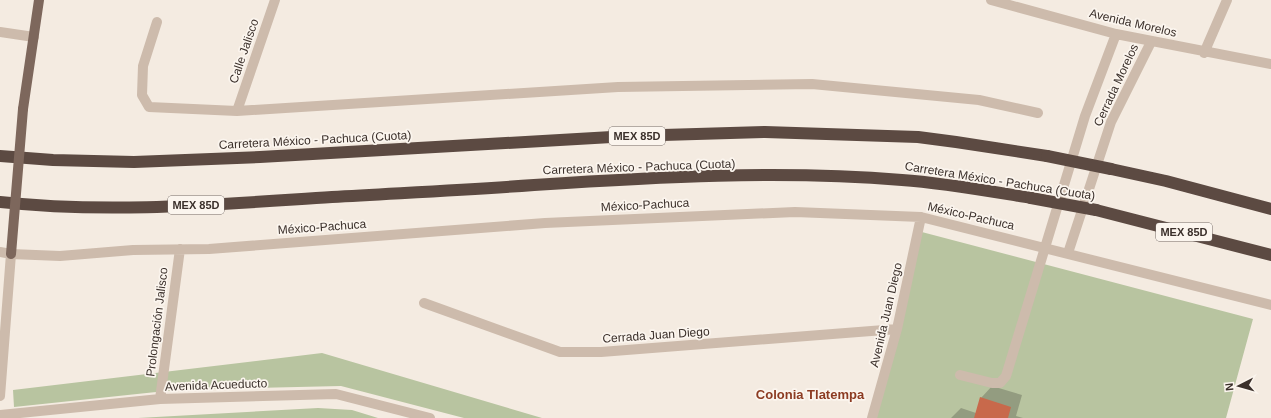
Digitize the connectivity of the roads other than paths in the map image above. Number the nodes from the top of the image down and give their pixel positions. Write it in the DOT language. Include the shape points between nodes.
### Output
graph roads {
  1 [pos="39,0"];
  2 [pos="276,0"];
  3 [pos="991,0"];
  4 [pos="1227,0"];
  5 [pos="157,22"];
  6 [pos="0,32"];
  7 [pos="1116,34"];
  8 [pos="34,37"];
  9 [pos="1151,42"];
  10 [pos="1204,53"];
  11 [pos="1271,64"];
  12 [pos="237,111"];
  13 [pos="1038,113"];
  14 [pos="0,156"];
  15 [pos="0,202"];
  16 [pos="1271,209"];
  17 [pos="921,217"];
  18 [pos="1044,247"];
  19 [pos="180,248"];
  20 [pos="0,252"];
  21 [pos="1068,253"];
  22 [pos="11,254"];
  23 [pos="1271,255"];
  24 [pos="424,303"];
  25 [pos="1271,305"];
  26 [pos="897,329"];
  27 [pos="960,375"];
  28 [pos="0,396"];
  29 [pos="160,400"];
  30 [pos="0,416"];
  31 [pos="430,418"];
  32 [pos="872,418"];
  1 -- 8 [label="main road"];
  2 -- 12 [label="street, Calle Jalisco"];
  3 -- 7 [label="street, Avenida Morelos"];
  4 -- 10 [label="street"];
  5 -- 12 [label="street" via="143,66 142,95 149,107"];
  6 -- 8 [label="street"];
  7 -- 9 [label="street, Avenida Morelos"];
  7 -- 18 [label="street, Cerrada Morelos" via="1085,116"];
  8 -- 22 [label="main road, bridge" via="23,109"];
  9 -- 10 [label="street, Avenida Morelos"];
  9 -- 21 [label="street, Cerrada Morelos" via="1111,122"];
  10 -- 11 [label="street, Avenida Morelos"];
  12 -- 13 [label="street" via="618,87 812,84 979,100"];
  14 -- 16 [label="highway, Carretera México - Pachuca (Cuota) / MEX 85D, bridge" via="134,162 629,136 764,132 918,137 1047,156 1111,169"];
  15 -- 23 [label="highway, Carretera México - Pachuca (Cuota) / MEX 85D, bridge" via="71,208 186,205 620,180 755,176 900,179 1096,210"];
  17 -- 18 [label="street, México-Pachuca"];
  17 -- 19 [label="street, México-Pachuca" via="787,212 545,223 209,249"];
  17 -- 26 [label="street, Avenida Juan Diego"];
  18 -- 21 [label="street, México-Pachuca"];
  18 -- 27 [label="street, Cerrada Morelos" via="1006,376 1000,383 992,384"];
  19 -- 22 [label="street, México-Pachuca" via="60,256"];
  19 -- 29 [label="street, Prolongación Jalisco"];
  20 -- 22 [label="street, México-Pachuca"];
  21 -- 25 [label="street, México-Pachuca"];
  22 -- 28 [label="street"];
  24 -- 26 [label="street, Cerrada Juan Diego" via="560,352 601,352"];
  26 -- 32 [label="street, Avenida Juan Diego"];
  29 -- 30 [label="street, Avenida Acueducto"];
  29 -- 31 [label="street, Avenida Acueducto" via="336,394"];
}
